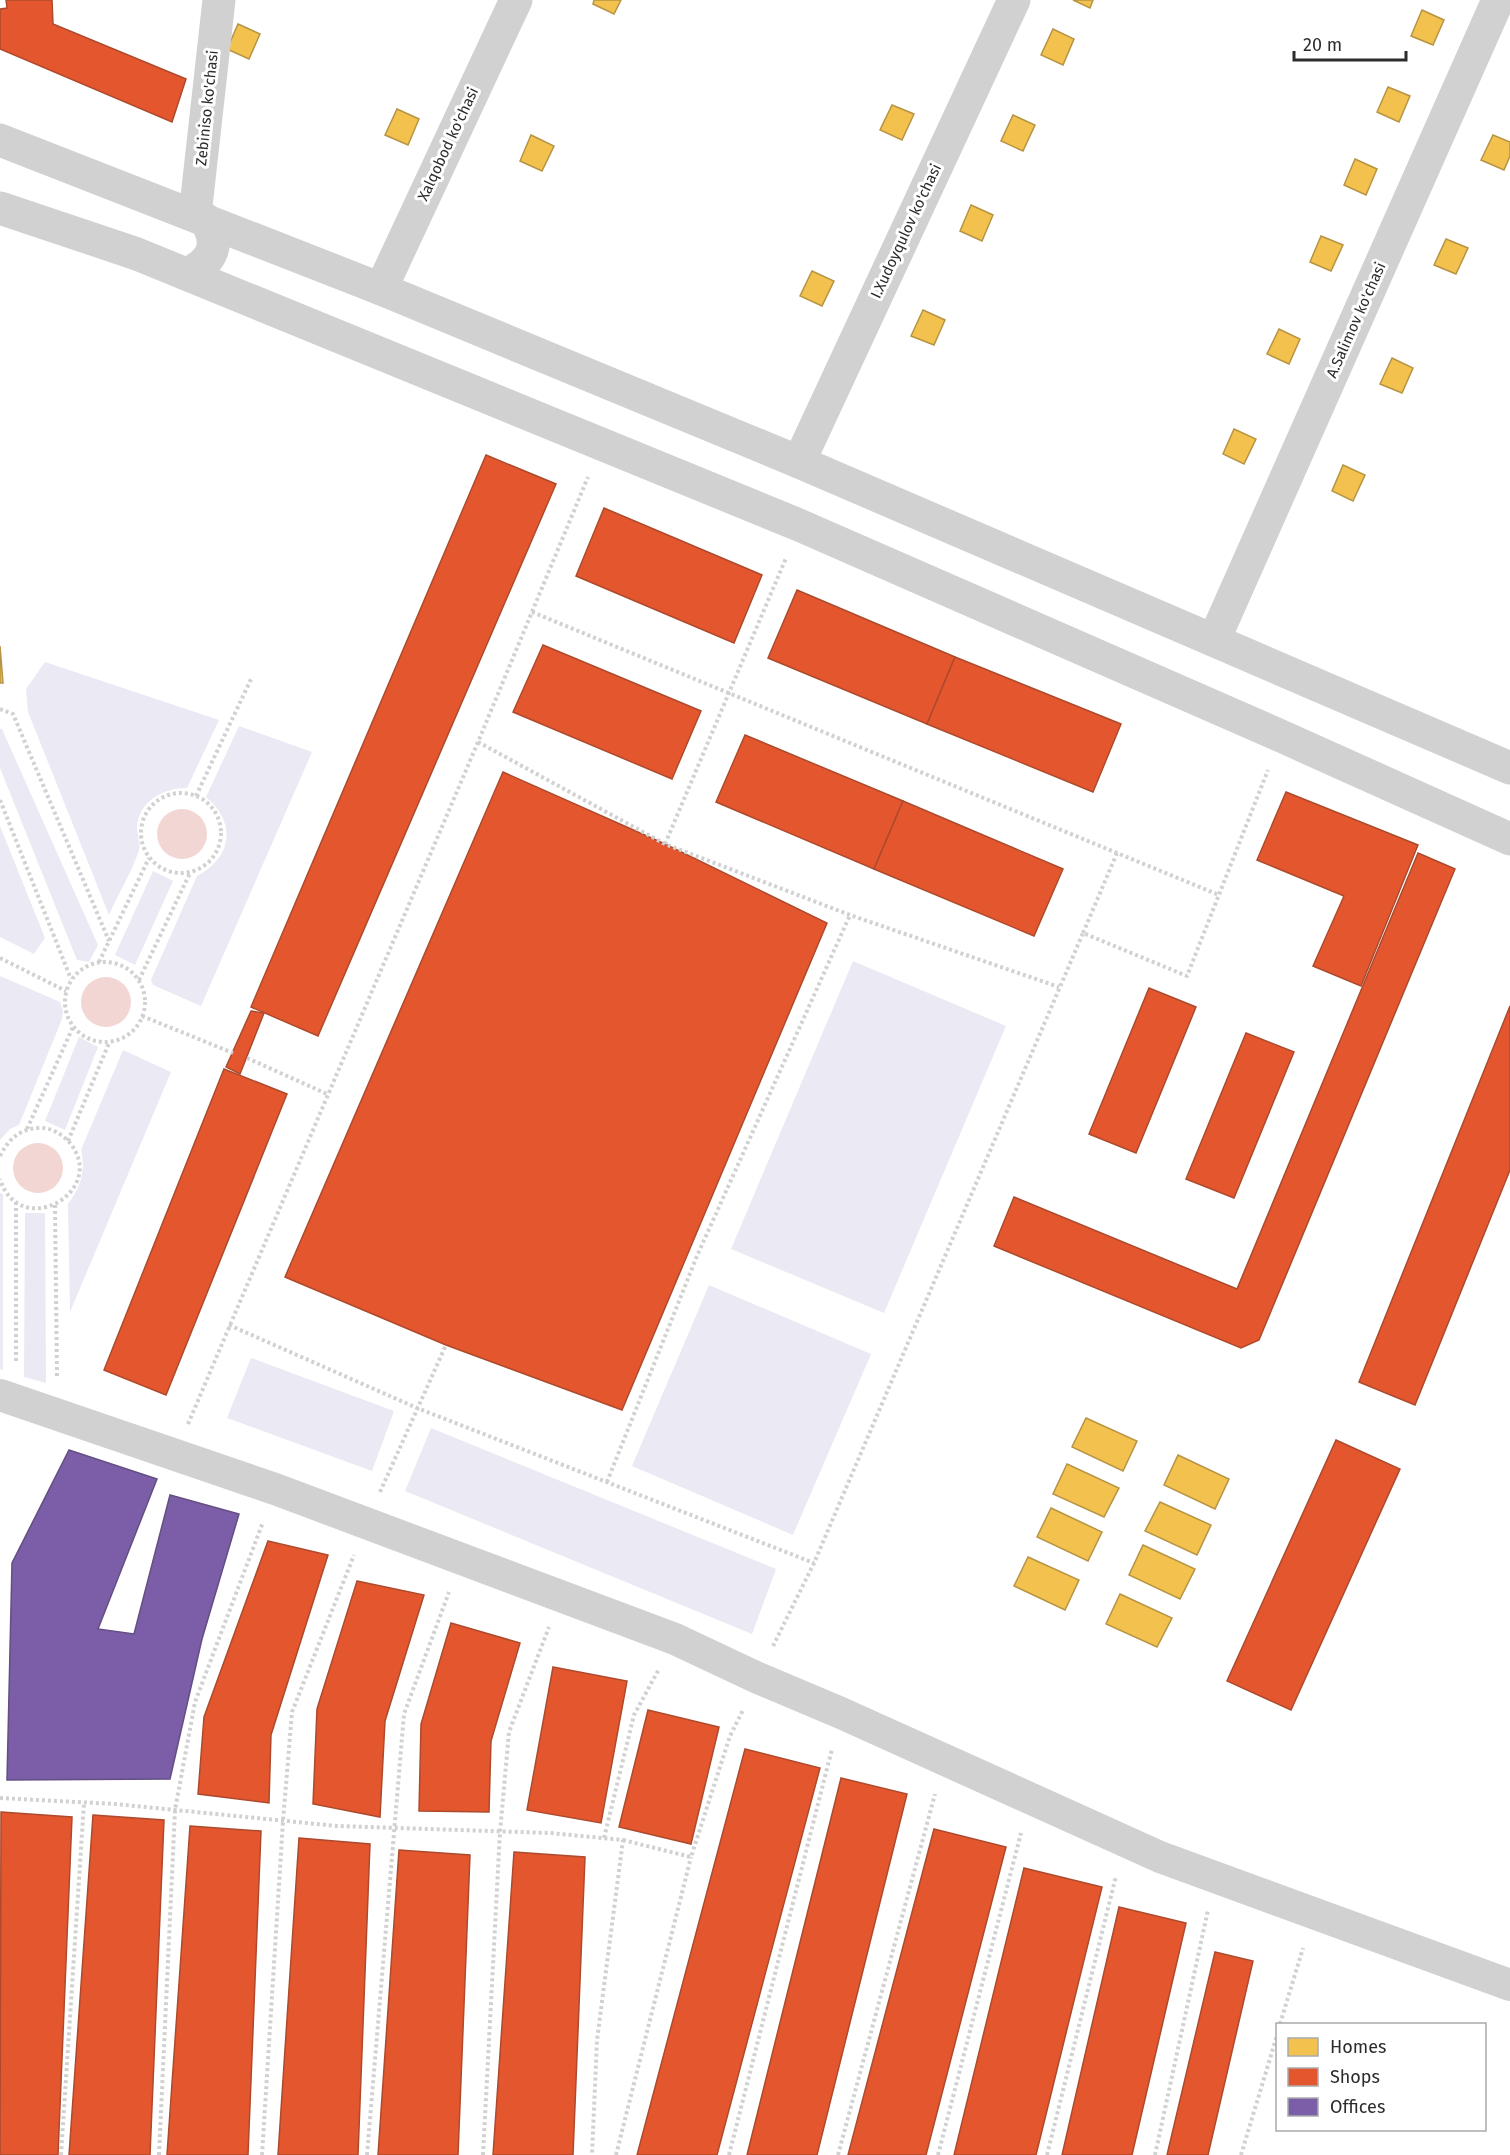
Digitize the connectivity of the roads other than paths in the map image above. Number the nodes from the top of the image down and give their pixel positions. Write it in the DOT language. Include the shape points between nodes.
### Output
graph roads {
  1 [pos="219,0"];
  2 [pos="516,0"];
  3 [pos="1014,0"];
  4 [pos="1498,0"];
  5 [pos="0,140"];
  6 [pos="0,208"];
  7 [pos="200,217"];
  8 [pos="187,274"];
  9 [pos="381,289"];
  10 [pos="799,462"];
  11 [pos="1214,640"];
  12 [pos="1510,768"];
  13 [pos="1510,839"];
  14 [pos="8,1398"];
  15 [pos="1510,1985"];
  1 -- 7 [label="street, Zebiniso ko'chasi"];
  2 -- 9 [label="street, Xalqobod ko'chasi"];
  3 -- 10 [label="street, I.Xudoyqulov ko'chasi"];
  4 -- 11 [label="street, A.Salimov ko'chasi"];
  5 -- 7 [label="street"];
  6 -- 8 [label="street"];
  7 -- 8 [label="street" via="212,231 214,245 210,257"];
  7 -- 9 [label="street"];
  8 -- 13 [label="street" via="799,525"];
  9 -- 10 [label="street"];
  10 -- 11 [label="street"];
  11 -- 12 [label="street"];
  14 -- 15 [label="street" via="275,1489 675,1639 1125,1841"];
}
